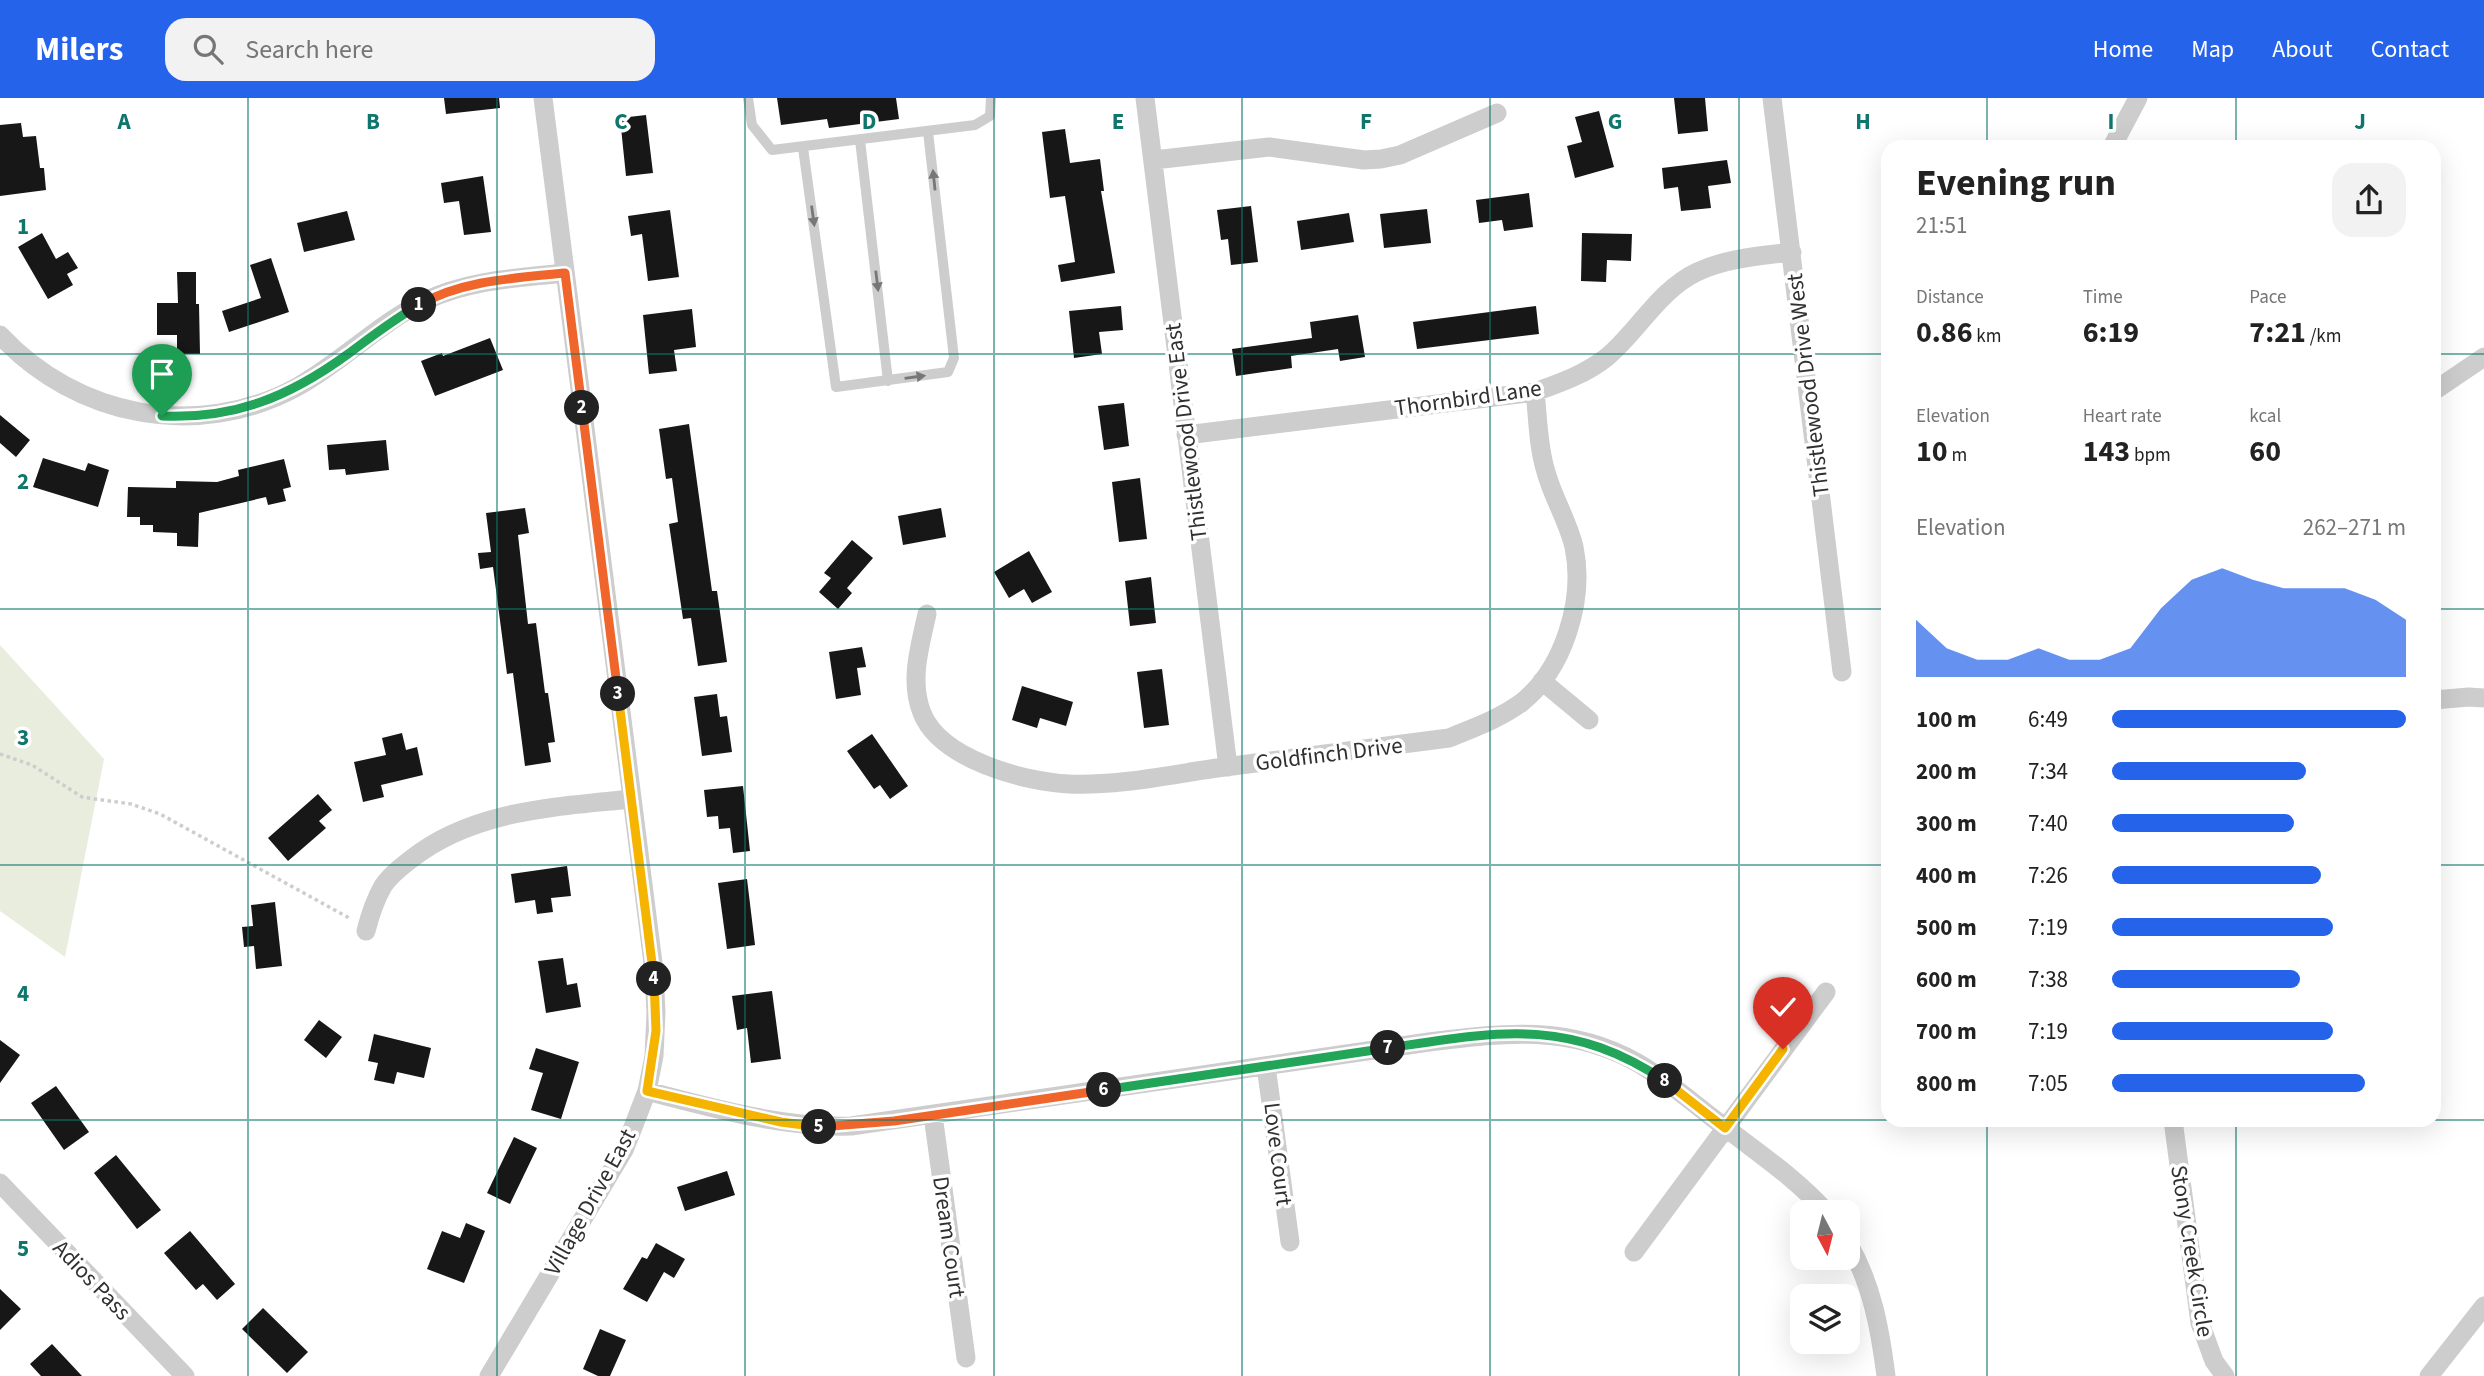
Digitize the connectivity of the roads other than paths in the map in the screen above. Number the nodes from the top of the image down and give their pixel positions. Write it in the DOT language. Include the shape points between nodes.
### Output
graph roads {
  1 [pos="543,98"];
  2 [pos="748,98"];
  3 [pos="991,98"];
  4 [pos="1145,98"];
  5 [pos="1772,98"];
  6 [pos="2138,98"];
  7 [pos="1497,113"];
  8 [pos="928,132"];
  9 [pos="2116,140"];
  10 [pos="860,141"];
  11 [pos="803,148"];
  12 [pos="1154,160"];
  13 [pos="1792,252"];
  14 [pos="565,273"];
  15 [pos="0,335"];
  16 [pos="2484,357"];
  17 [pos="888,381"];
  18 [pos="2441,386"];
  19 [pos="1535,392"];
  20 [pos="1186,435"];
  21 [pos="927,614"];
  22 [pos="1842,672"];
  23 [pos="1542,681"];
  24 [pos="2484,698"];
  25 [pos="2441,699"];
  26 [pos="1589,720"];
  27 [pos="1228,767"];
  28 [pos="631,799"];
  29 [pos="366,931"];
  30 [pos="1826,992"];
  31 [pos="1266,1066"];
  32 [pos="647,1091"];
  33 [pos="933,1115"];
  34 [pos="2174,1127"];
  35 [pos="1725,1128"];
  36 [pos="0,1183"];
  37 [pos="1817,1200"];
  38 [pos="1290,1242"];
  39 [pos="1634,1252"];
  40 [pos="1860,1267"];
  41 [pos="2484,1306"];
  42 [pos="966,1359"];
  43 [pos="186,1376"];
  44 [pos="489,1376"];
  45 [pos="1886,1376"];
  46 [pos="2225,1376"];
  47 [pos="2429,1376"];
  1 -- 14 [label="street, Village Drive East"];
  2 -- 11 [label="lane" via="752,125 772,150"];
  3 -- 8 [label="lane" via="990,116 983,121"];
  4 -- 12 [label="street, Thistlewood Drive East"];
  5 -- 13 [label="street, Thistlewood Drive West"];
  6 -- 9 [label="street"];
  7 -- 12 [label="street" via="1381,159 1269,147"];
  8 -- 10 [label="lane"];
  17 -- 8 [label="lane, one-way" via="948,372 954,358"];
  10 -- 11 [label="lane"];
  10 -- 17 [label="lane, one-way"];
  11 -- 17 [label="lane, one-way" via="836,387"];
  12 -- 20 [label="street, Thistlewood Drive East"];
  13 -- 19 [label="street, Thornbird Lane" via="1731,260 1697,272 1679,282 1608,356 1573,379"];
  13 -- 22 [label="street, Thistlewood Drive West"];
  14 -- 15 [label="street" via="443,293 405,313 298,387 255,406 209,415 135,412 87,397 40,371"];
  14 -- 28 [label="street, Village Drive East"];
  16 -- 18 [label="street"];
  19 -- 20 [label="street, Thornbird Lane"];
  19 -- 23 [label="street, Goldfinch Drive" via="1545,472 1571,536 1577,580 1572,620"];
  20 -- 27 [label="street, Thistlewood Drive East"];
  21 -- 27 [label="street, Goldfinch Drive" via="917,660 922,714 939,739 975,761 1027,778 1067,784"];
  23 -- 26 [label="street"];
  23 -- 27 [label="street, Goldfinch Drive" via="1521,702 1448,738"];
  24 -- 25 [label="street"];
  28 -- 29 [label="street" via="498,817 436,842 384,884"];
  28 -- 32 [label="street, Village Drive East" via="656,995 654,1056"];
  30 -- 35 [label="street"];
  31 -- 33 [label="street"];
  31 -- 35 [label="street" via="1489,1034 1531,1033 1598,1045 1636,1062"];
  31 -- 38 [label="street, Love Court"];
  32 -- 33 [label="street" via="815,1127"];
  32 -- 44 [label="street, Village Drive East" via="624,1150"];
  33 -- 42 [label="street, Dream Court"];
  34 -- 46 [label="street, Stony Creek Circle" via="2200,1323 2214,1361"];
  35 -- 37 [label="street"];
  35 -- 39 [label="street"];
  36 -- 43 [label="street, Adios Pass"];
  40 -- 45 [label="street" via="1881,1335"];
  41 -- 47 [label="street"];
}
